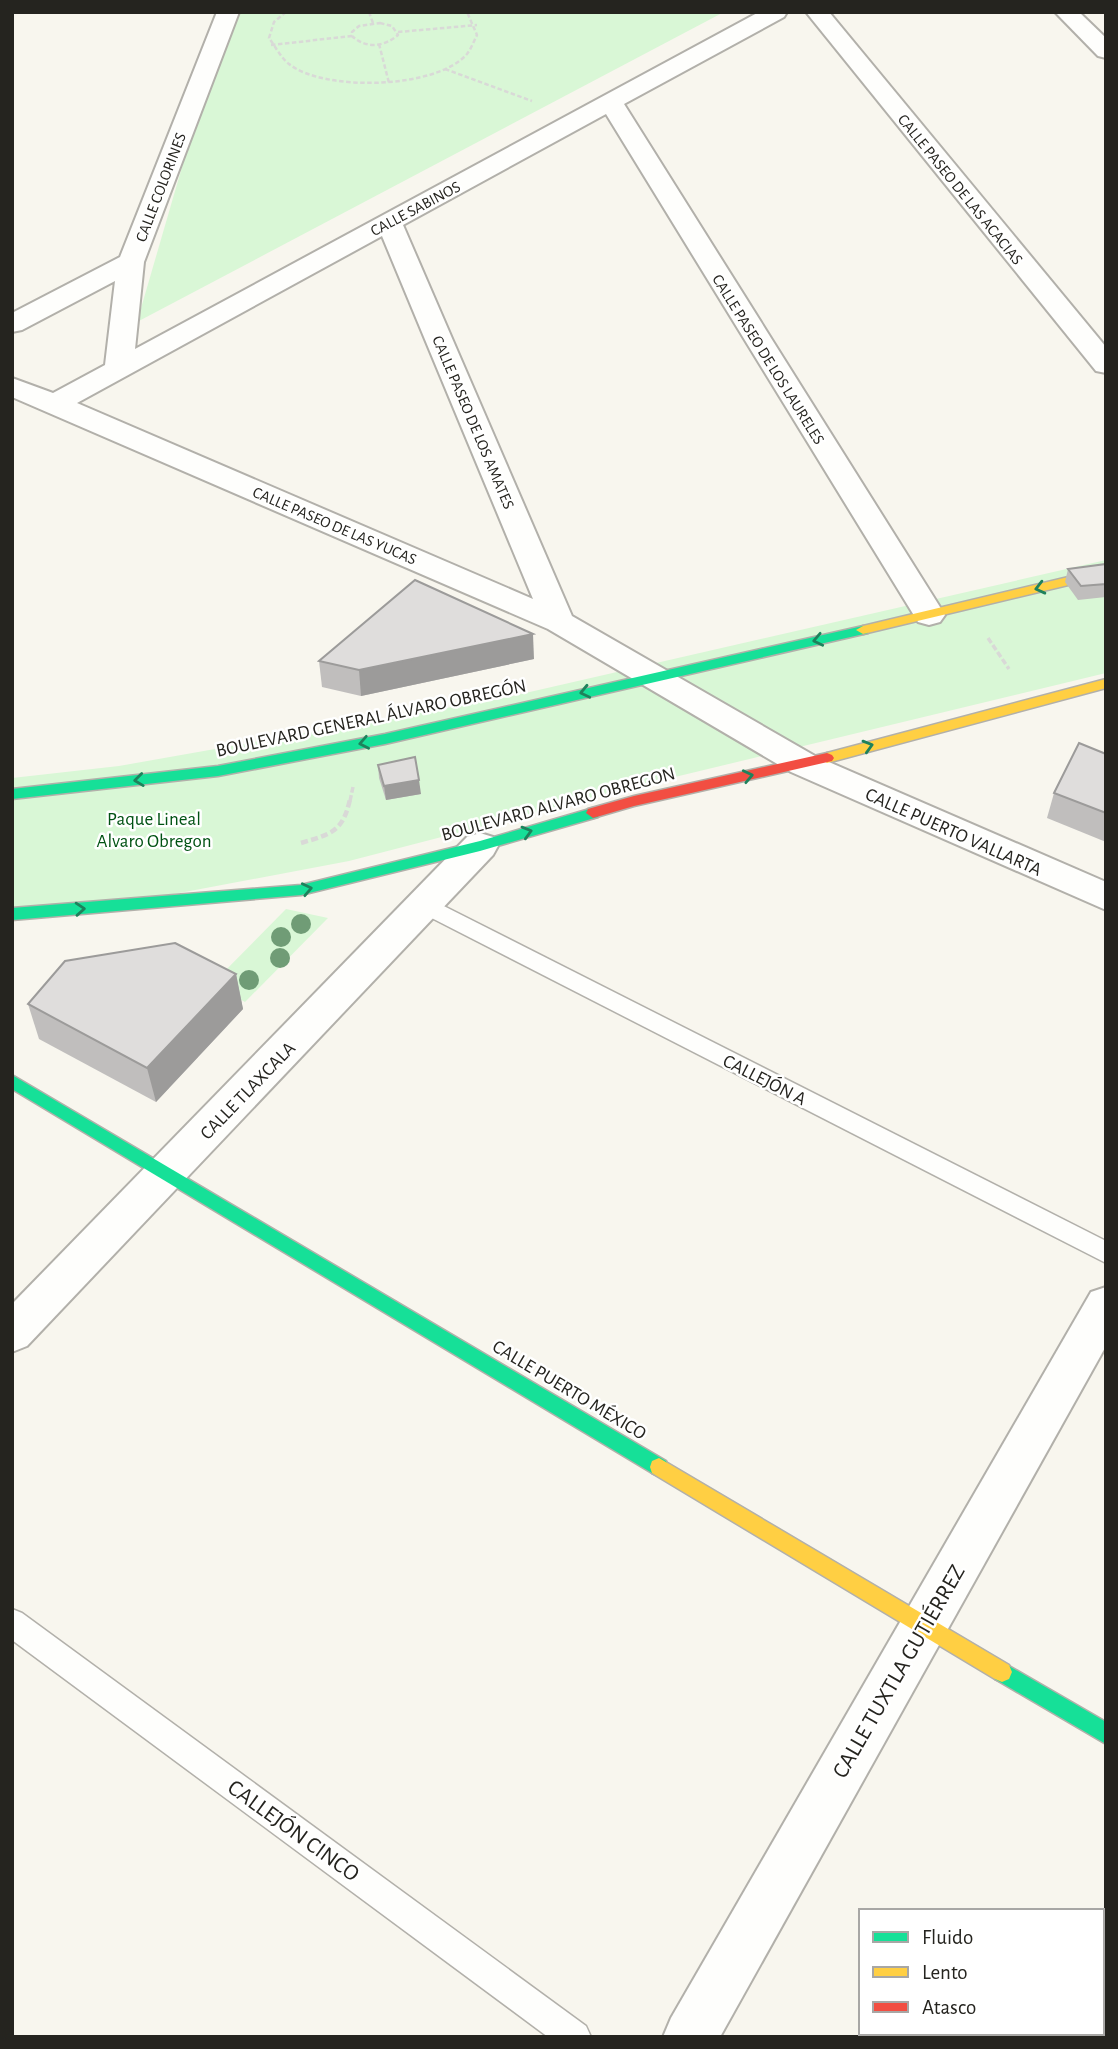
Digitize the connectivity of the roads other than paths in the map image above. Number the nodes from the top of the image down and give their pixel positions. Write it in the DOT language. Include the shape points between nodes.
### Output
graph roads {
  1 [pos="228,12"];
  2 [pos="776,12"];
  3 [pos="817,12"];
  4 [pos="1066,12"];
  5 [pos="1106,51"];
  6 [pos="610,102"];
  7 [pos="389,222"];
  8 [pos="131,262"];
  9 [pos="12,324"];
  10 [pos="1106,365"];
  11 [pos="119,368"];
  12 [pos="12,386"];
  13 [pos="54,404"];
  14 [pos="1106,572"];
  15 [pos="929,615"];
  16 [pos="559,622"];
  17 [pos="652,677"];
  18 [pos="1106,683"];
  19 [pos="803,764"];
  20 [pos="12,793"];
  21 [pos="480,846"];
  22 [pos="1106,897"];
  23 [pos="424,904"];
  24 [pos="12,914"];
  25 [pos="12,1081"];
  26 [pos="167,1174"];
  27 [pos="1106,1253"];
  28 [pos="1106,1305"];
  29 [pos="12,1333"];
  30 [pos="12,1623"];
  31 [pos="923,1625"];
  32 [pos="1106,1734"];
  33 [pos="575,2037"];
  34 [pos="690,2037"];
  1 -- 8 [label="street, CALLE COLORINES"];
  2 -- 6 [label="street, CALLE SABINOS"];
  3 -- 10 [label="street, CALLE PASEO DE LAS ACACIAS"];
  4 -- 5 [label="street"];
  6 -- 7 [label="street, CALLE SABINOS"];
  6 -- 15 [label="street, CALLE PASEO DE LOS LAURELES"];
  7 -- 11 [label="street, CALLE SABINOS"];
  7 -- 16 [label="street, CALLE PASEO DE LOS AMATES"];
  8 -- 9 [label="street"];
  8 -- 11 [label="street, CALLE COLORINES"];
  11 -- 13 [label="street, CALLE SABINOS"];
  12 -- 13 [label="street, CALLE PASEO DE LAS YUCAS"];
  13 -- 16 [label="street, CALLE PASEO DE LAS YUCAS"];
  14 -- 15 [label="main road, one-way"];
  15 -- 17 [label="main road, one-way"];
  16 -- 17 [label="street, CALLE PASEO DE LAS YUCAS"];
  17 -- 19 [label="street, CALLE PUERTO VALLARTA"];
  17 -- 20 [label="main road, BOULEVARD GENERAL ÁLVARO OBREGÓN, one-way" via="385,739 218,771"];
  19 -- 18 [label="main road, BOULEVARD ALVARO OBREGON, one-way"];
  21 -- 19 [label="main road, BOULEVARD ALVARO OBREGON, one-way" via="634,801"];
  19 -- 22 [label="street, CALLE PUERTO VALLARTA"];
  21 -- 23 [label="street, CALLE TLAXCALA"];
  24 -- 21 [label="main road, BOULEVARD ALVARO OBREGON, one-way" via="302,890"];
  23 -- 26 [label="street, CALLE TLAXCALA"];
  23 -- 27 [label="lane, CALLEJÓN A"];
  25 -- 26 [label="main road, CALLE PUERTO MÉXICO"];
  26 -- 29 [label="street, CALLE TLAXCALA"];
  26 -- 31 [label="main road, CALLE PUERTO MÉXICO"];
  28 -- 31 [label="street, CALLE TUXTLA GUTIÉRREZ"];
  30 -- 33 [label="lane, CALLEJÓN CINCO"];
  31 -- 32 [label="main road, CALLE PUERTO MÉXICO"];
  31 -- 34 [label="street, CALLE TUXTLA GUTIÉRREZ"];
}
